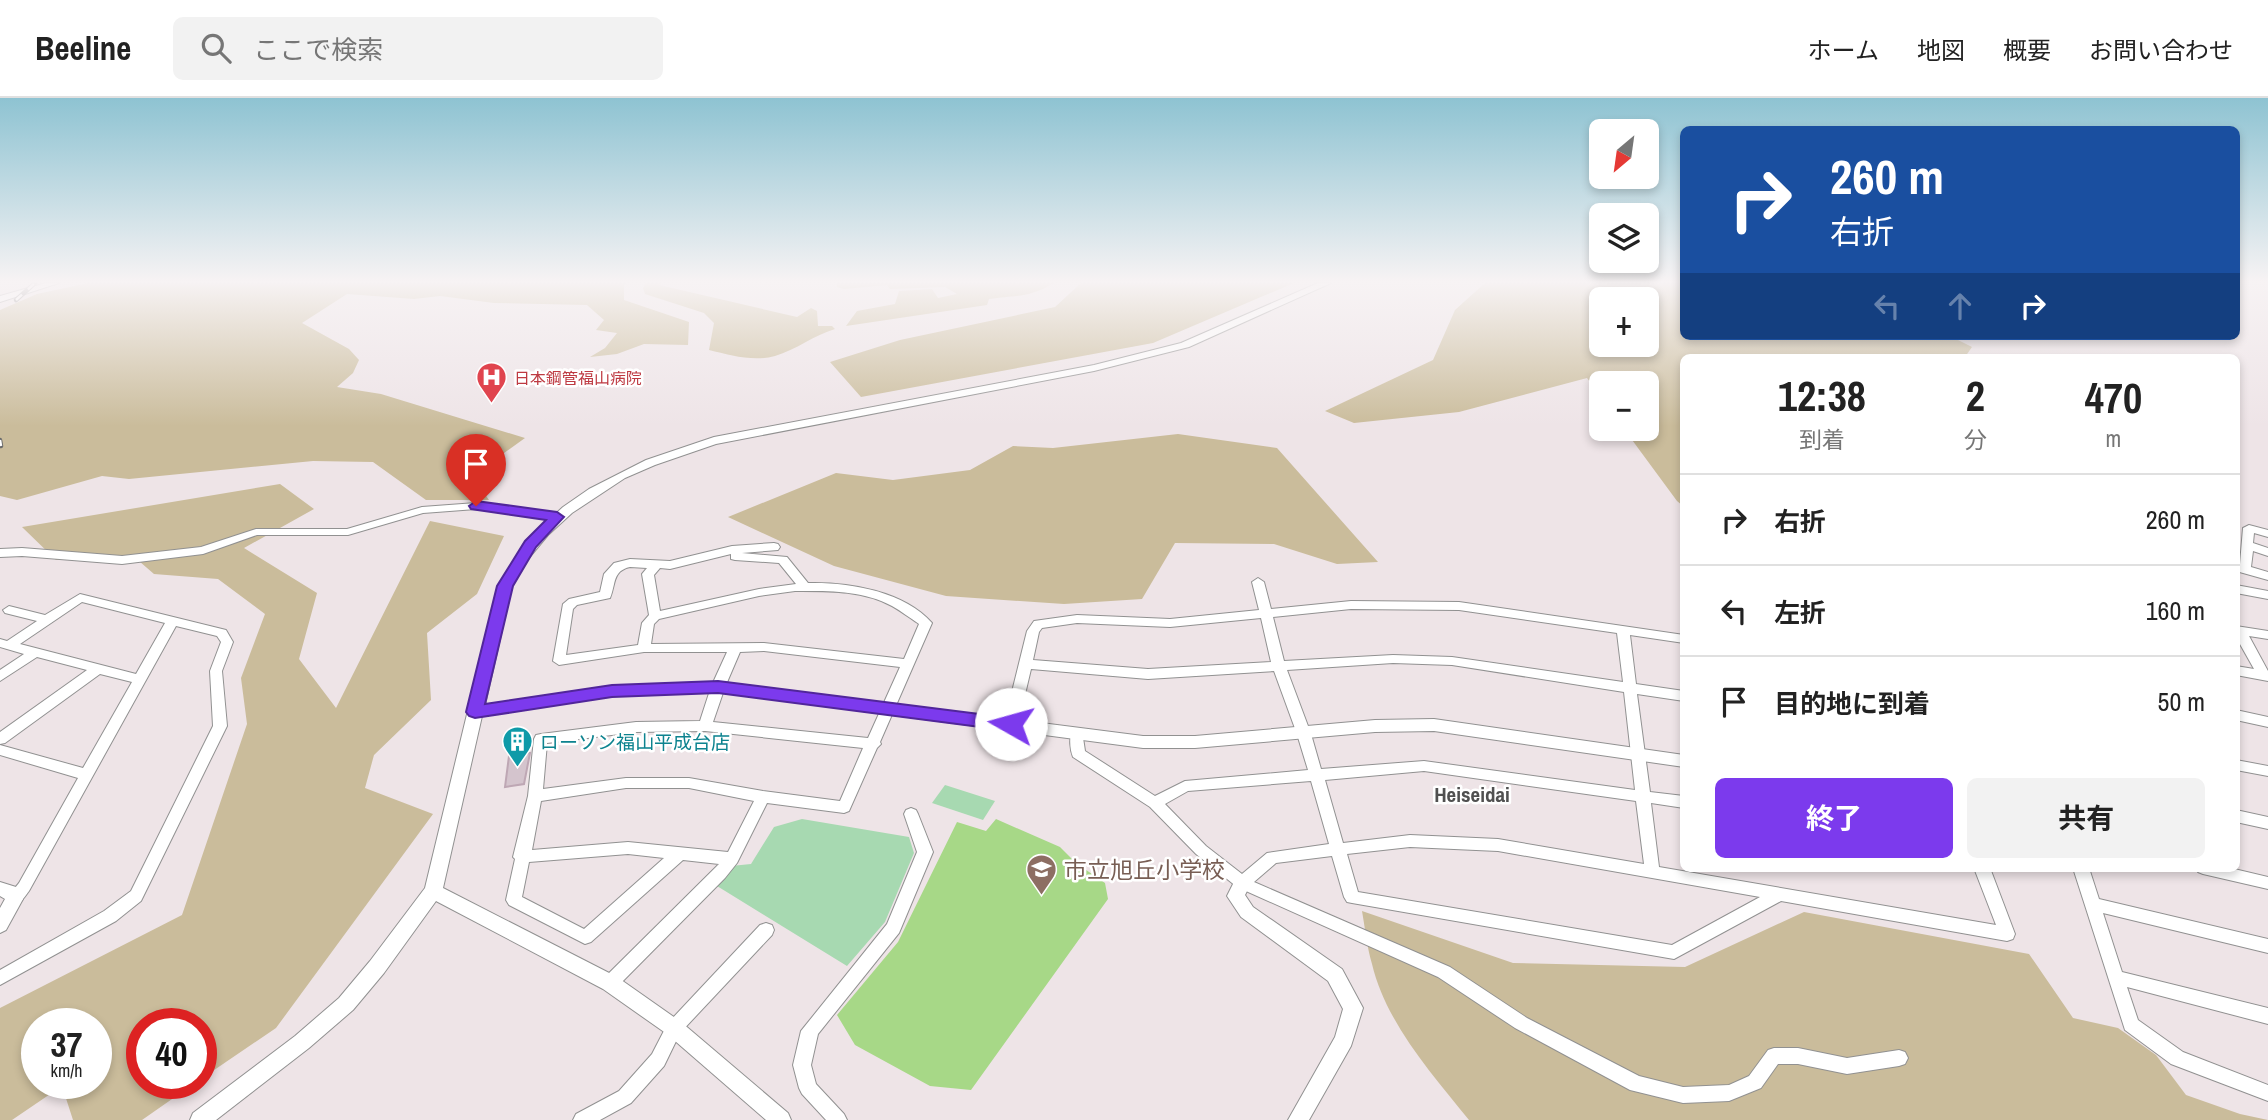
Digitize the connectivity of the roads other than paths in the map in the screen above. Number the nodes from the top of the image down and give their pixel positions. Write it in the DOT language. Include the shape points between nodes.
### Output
graph roads {
  1 [pos="1218,331"];
  2 [pos="557,517"];
  3 [pos="2268,534"];
  4 [pos="2248,545"];
  5 [pos="774,547"];
  6 [pos="2268,552"];
  7 [pos="0,553"];
  8 [pos="664,565"];
  9 [pos="2241,567"];
  10 [pos="2268,576"];
  11 [pos="1258,582"];
  12 [pos="803,585"];
  13 [pos="2240,590"];
  14 [pos="2268,595"];
  15 [pos="9,610"];
  16 [pos="1264,612"];
  17 [pos="655,616"];
  18 [pos="47,620"];
  19 [pos="173,620"];
  20 [pos="1623,630"];
  21 [pos="2240,630"];
  22 [pos="2240,633"];
  23 [pos="2268,635"];
  24 [pos="1680,638"];
  25 [pos="5,644"];
  26 [pos="644,648"];
  27 [pos="735,649"];
  28 [pos="35,652"];
  29 [pos="909,664"];
  30 [pos="1026,664"];
  31 [pos="1279,667"];
  32 [pos="98,669"];
  33 [pos="2240,671"];
  34 [pos="2266,675"];
  35 [pos="0,676"];
  36 [pos="140,680"];
  37 [pos="718,687"];
  38 [pos="1630,689"];
  39 [pos="1680,695"];
  40 [pos="890,709"];
  41 [pos="475,712"];
  42 [pos="2240,716"];
  43 [pos="2268,722"];
  44 [pos="1011,724"];
  45 [pos="705,726"];
  46 [pos="1304,734"];
  47 [pos="1077,735"];
  48 [pos="0,739"];
  49 [pos="874,744"];
  50 [pos="0,750"];
  51 [pos="1638,753"];
  52 [pos="1680,760"];
  53 [pos="2240,766"];
  54 [pos="2268,771"];
  55 [pos="87,775"];
  56 [pos="1317,776"];
  57 [pos="535,796"];
  58 [pos="1643,796"];
  59 [pos="763,797"];
  60 [pos="1680,801"];
  61 [pos="1155,803"];
  62 [pos="911,814"];
  63 [pos="2240,817"];
  64 [pos="2268,823"];
  65 [pos="1340,850"];
  66 [pos="679,854"];
  67 [pos="521,857"];
  68 [pos="732,859"];
  69 [pos="1652,871"];
  70 [pos="1984,872"];
  71 [pos="2082,872"];
  72 [pos="2220,872"];
  73 [pos="1242,883"];
  74 [pos="2268,883"];
  75 [pos="433,891"];
  76 [pos="7,894"];
  77 [pos="1781,894"];
  78 [pos="2093,904"];
  79 [pos="0,925"];
  80 [pos="766,930"];
  81 [pos="2268,946"];
  82 [pos="2115,976"];
  83 [pos="0,978"];
  84 [pos="610,983"];
  85 [pos="2268,1016"];
  86 [pos="674,1028"];
  87 [pos="1899,1058"];
  88 [pos="2268,1093"];
  89 [pos="200,1120"];
  90 [pos="582,1120"];
  91 [pos="781,1120"];
  92 [pos="838,1120"];
  93 [pos="1298,1120"];
  1 -- 2 [label="street" via="1185,345 1120,362 686,448 630,471"];
  2 -- 7 [label="street" via="514,509 422,509 348,532 256,532 203,551 122,561"];
  2 -- 41 [label="street" via="530,544 505,586"];
  3 -- 4 [label="street" via="2249,528"];
  4 -- 6 [label="street"];
  4 -- 9 [label="street"];
  5 -- 8 [label="street" via="732,550"];
  8 -- 12 [label="street" via="684,569 729,556 783,560"];
  8 -- 17 [label="street" via="648,574"];
  8 -- 26 [label="street" via="618,566 610,574 606,595 567,607 559,661"];
  9 -- 10 [label="street"];
  11 -- 16 [label="street"];
  12 -- 17 [label="street"];
  12 -- 29 [label="street" via="849,588 911,610 926,623"];
  13 -- 14 [label="street"];
  15 -- 18 [label="street"];
  16 -- 20 [label="street" via="1351,605 1459,606"];
  16 -- 30 [label="street" via="1170,624 1077,619 1038,624"];
  16 -- 31 [label="street"];
  17 -- 26 [label="street" via="648,623"];
  18 -- 19 [label="street" via="80,598"];
  18 -- 25 [label="street"];
  19 -- 36 [label="street"];
  19 -- 83 [label="street" via="222,634 227,642 216,671 219,726 136,896 110,916"];
  20 -- 24 [label="street"];
  20 -- 38 [label="street"];
  21 -- 23 [label="street"];
  22 -- 34 [label="street"];
  25 -- 28 [label="street"];
  26 -- 27 [label="street"];
  27 -- 29 [label="street" via="764,647"];
  27 -- 37 [label="street"];
  28 -- 32 [label="street"];
  28 -- 35 [label="street"];
  29 -- 40 [label="street"];
  30 -- 31 [label="street" via="1148,674"];
  30 -- 44 [label="street"];
  31 -- 38 [label="street" via="1393,659 1452,661"];
  31 -- 46 [label="street"];
  32 -- 36 [label="street"];
  32 -- 48 [label="street"];
  33 -- 34 [label="street"];
  36 -- 55 [label="street"];
  37 -- 40 [label="street"];
  37 -- 41 [label="street" via="612,691"];
  37 -- 45 [label="street"];
  38 -- 39 [label="street"];
  38 -- 51 [label="street"];
  40 -- 44 [label="street"];
  40 -- 49 [label="street"];
  41 -- 75 [label="street"];
  42 -- 43 [label="street"];
  44 -- 47 [label="street"];
  45 -- 49 [label="street"];
  45 -- 57 [label="street" via="636,727 541,739"];
  46 -- 47 [label="street" via="1195,742"];
  46 -- 51 [label="street" via="1434,725"];
  46 -- 56 [label="street"];
  47 -- 61 [label="street" via="1078,752"];
  49 -- 59 [label="street" via="844,807"];
  50 -- 55 [label="street"];
  51 -- 52 [label="street"];
  51 -- 58 [label="street"];
  53 -- 54 [label="street"];
  55 -- 76 [label="street" via="24,887"];
  56 -- 58 [label="street" via="1424,766"];
  56 -- 61 [label="street" via="1185,786"];
  56 -- 65 [label="street"];
  57 -- 59 [label="street" via="626,783 689,783"];
  57 -- 67 [label="street"];
  58 -- 60 [label="street"];
  58 -- 69 [label="street"];
  59 -- 68 [label="street"];
  61 -- 73 [label="street"];
  62 -- 92 [label="street" via="925,852 893,928 810,1031 802,1065 808,1088"];
  63 -- 64 [label="street"];
  65 -- 69 [label="street" via="1410,841 1455,841"];
  65 -- 73 [label="street" via="1272,857"];
  65 -- 77 [label="street" via="1352,897 1674,952"];
  66 -- 67 [label="street" via="628,848"];
  66 -- 67 [label="street" via="585,937 514,900"];
  66 -- 68 [label="street"];
  68 -- 84 [label="street"];
  69 -- 77 [label="street"];
  70 -- 77 [label="street" via="2007,934"];
  71 -- 78 [label="street"];
  72 -- 74 [label="street"];
  73 -- 87 [label="street" via="1444,972 1521,1023 1636,1084 1683,1095 1729,1093 1755,1082 1774,1056 1847,1066"];
  73 -- 93 [label="street" via="1236,896 1247,912 1335,975 1353,1008 1344,1040"];
  75 -- 84 [label="street"];
  75 -- 89 [label="street" via="346,1004"];
  76 -- 79 [label="street"];
  78 -- 81 [label="street"];
  78 -- 82 [label="street"];
  80 -- 86 [label="street"];
  82 -- 85 [label="street"];
  82 -- 88 [label="street" via="2131,1025 2177,1058"];
  84 -- 86 [label="street"];
  86 -- 90 [label="street" via="658,1060 625,1097"];
  86 -- 91 [label="street"];
}
